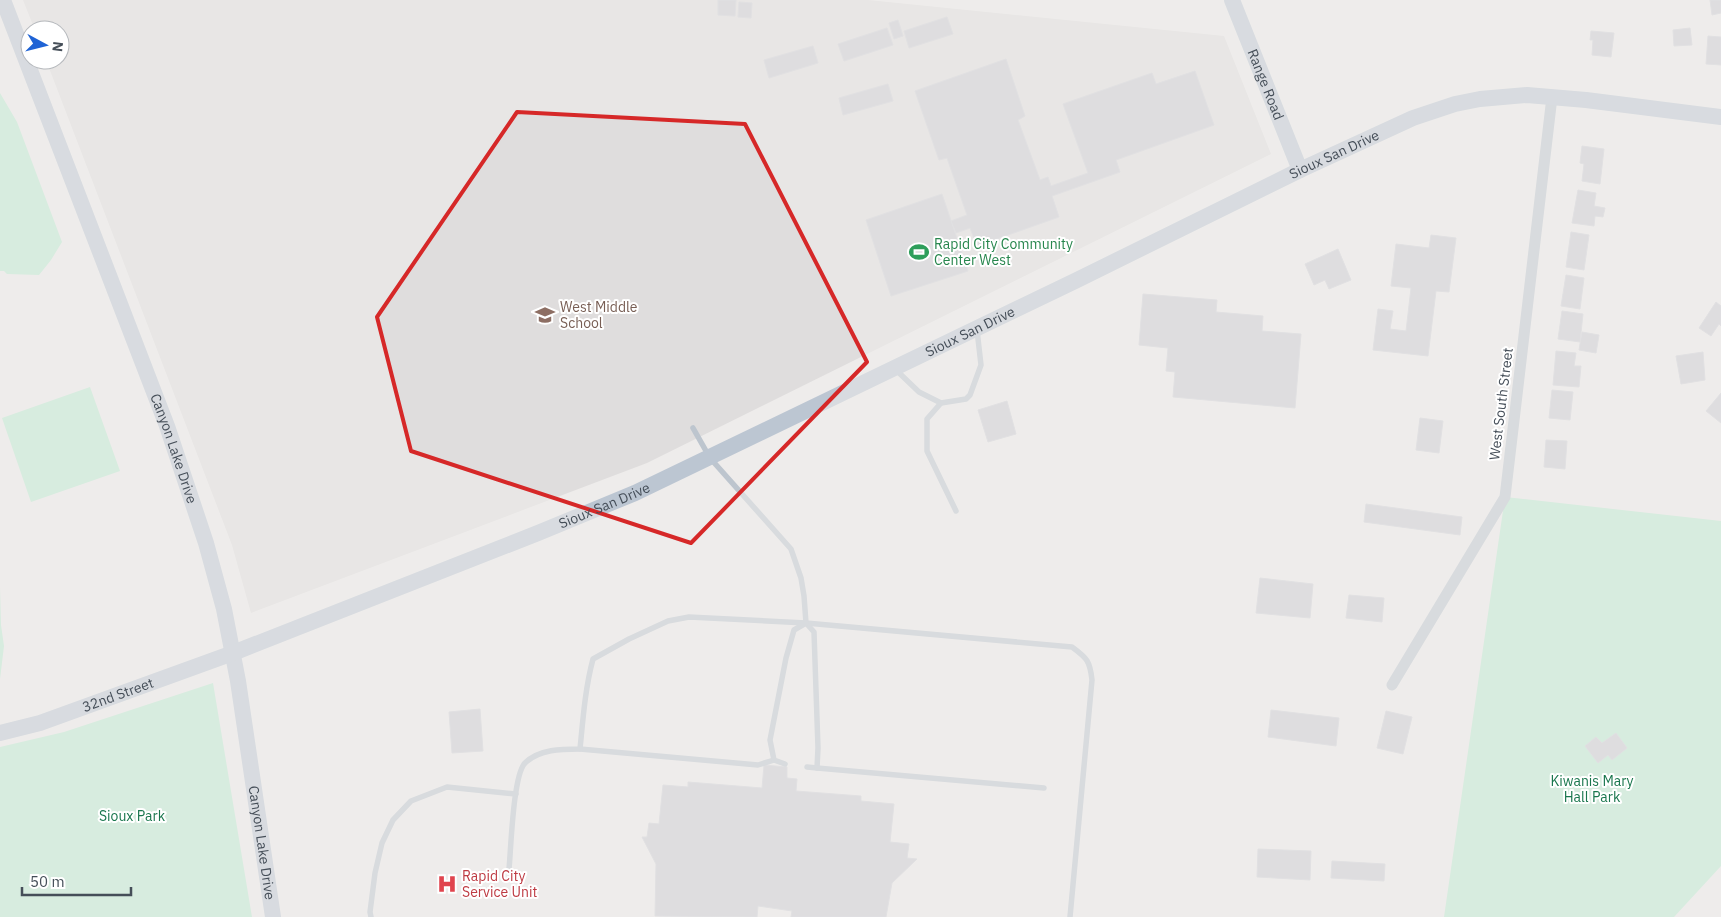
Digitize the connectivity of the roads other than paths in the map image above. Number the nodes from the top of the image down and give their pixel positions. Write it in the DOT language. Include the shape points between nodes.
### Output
graph roads {
  1 [pos="3,0"];
  2 [pos="1232,0"];
  3 [pos="1552,96"];
  4 [pos="1721,116"];
  5 [pos="1300,170"];
  6 [pos="977,328"];
  7 [pos="895,368"];
  8 [pos="941,403"];
  9 [pos="693,428"];
  10 [pos="710,458"];
  11 [pos="956,511"];
  12 [pos="806,622"];
  13 [pos="233,653"];
  14 [pos="1392,685"];
  15 [pos="0,733"];
  16 [pos="580,749"];
  17 [pos="774,760"];
  18 [pos="785,764"];
  19 [pos="807,767"];
  20 [pos="817,768"];
  21 [pos="1044,788"];
  22 [pos="516,794"];
  23 [pos="509,869"];
  24 [pos="273,917"];
  25 [pos="371,917"];
  26 [pos="1070,917"];
  1 -- 13 [label="street, Canyon Lake Drive" via="182,466 216,576"];
  2 -- 5 [label="street, Range Road"];
  3 -- 4 [label="street, Sioux San Drive"];
  3 -- 5 [label="street, Sioux San Drive" via="1503,96 1455,104 1413,118"];
  3 -- 14 [label="street, West South Street" via="1505,497"];
  5 -- 6 [label="street, Sioux San Drive"];
  6 -- 7 [label="street, Sioux San Drive"];
  6 -- 8 [label="lane" via="981,366 970,395 961,401"];
  7 -- 8 [label="lane" via="919,392"];
  7 -- 10 [label="street, Sioux San Drive"];
  8 -- 11 [label="lane" via="927,419 927,451"];
  9 -- 10 [label="lane"];
  10 -- 12 [label="lane" via="791,549 801,578"];
  10 -- 13 [label="street, Sioux San Drive" via="590,512"];
  12 -- 16 [label="lane" via="689,617 668,621 593,659"];
  12 -- 17 [label="lane" via="794,630 786,658 770,740"];
  12 -- 20 [label="lane" via="814,632"];
  12 -- 26 [label="lane" via="1072,647 1086,657 1092,680"];
  13 -- 15 [label="street, 32nd Street" via="40,723"];
  13 -- 24 [label="street, Canyon Lake Drive"];
  16 -- 17 [label="lane" via="758,765"];
  16 -- 22 [label="lane" via="552,750 524,763"];
  17 -- 18 [label="lane"];
  19 -- 20 [label="lane"];
  20 -- 21 [label="lane"];
  22 -- 23 [label="lane"];
  22 -- 25 [label="lane" via="447,787 411,801 393,820 382,844 375,873"];
}
